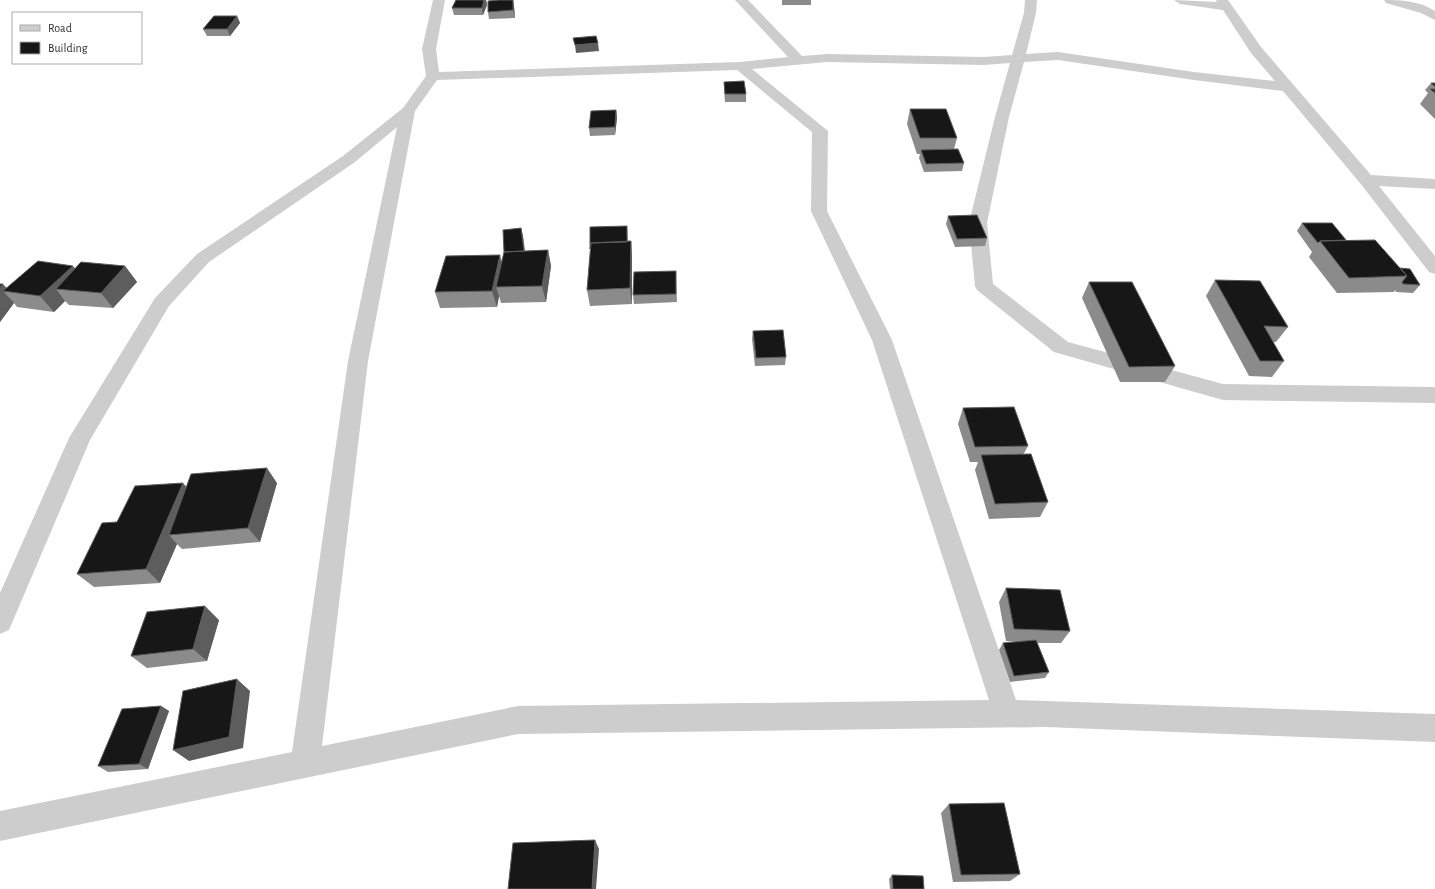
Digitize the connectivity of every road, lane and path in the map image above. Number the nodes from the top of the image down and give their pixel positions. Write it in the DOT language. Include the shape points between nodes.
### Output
graph roads {
  1 [pos="438,0"];
  2 [pos="741,0"];
  3 [pos="1031,0"];
  4 [pos="1180,0"];
  5 [pos="1390,0"];
  6 [pos="1224,3"];
  7 [pos="1435,16"];
  8 [pos="1018,59"];
  9 [pos="798,60"];
  10 [pos="740,66"];
  11 [pos="432,76"];
  12 [pos="1288,87"];
  13 [pos="408,111"];
  14 [pos="1366,180"];
  15 [pos="1435,184"];
  16 [pos="1435,268"];
  17 [pos="1435,395"];
  18 [pos="0,622"];
  19 [pos="1007,713"];
  20 [pos="1435,728"];
  21 [pos="305,763"];
  22 [pos="0,826"];
  1 -- 11 [label="street" via="429,49"];
  2 -- 9 [label="street"];
  3 -- 8 [label="street"];
  4 -- 6 [label="street"];
  5 -- 7 [label="street" via="1425,10"];
  6 -- 12 [label="street" via="1256,50"];
  8 -- 9 [label="street"];
  8 -- 12 [label="street" via="1058,56"];
  8 -- 17 [label="street" via="978,224 984,286 990,291 1061,347 1222,392"];
  9 -- 10 [label="street"];
  10 -- 11 [label="street"];
  10 -- 19 [label="street" via="820,131 819,211 882,340"];
  11 -- 13 [label="street"];
  12 -- 14 [label="street"];
  13 -- 18 [label="street" via="349,158 203,258 162,302 80,438"];
  13 -- 21 [label="street" via="358,361"];
  14 -- 15 [label="street"];
  14 -- 16 [label="street"];
  19 -- 20 [label="street"];
  19 -- 21 [label="street" via="518,720"];
  21 -- 22 [label="street"];
}
